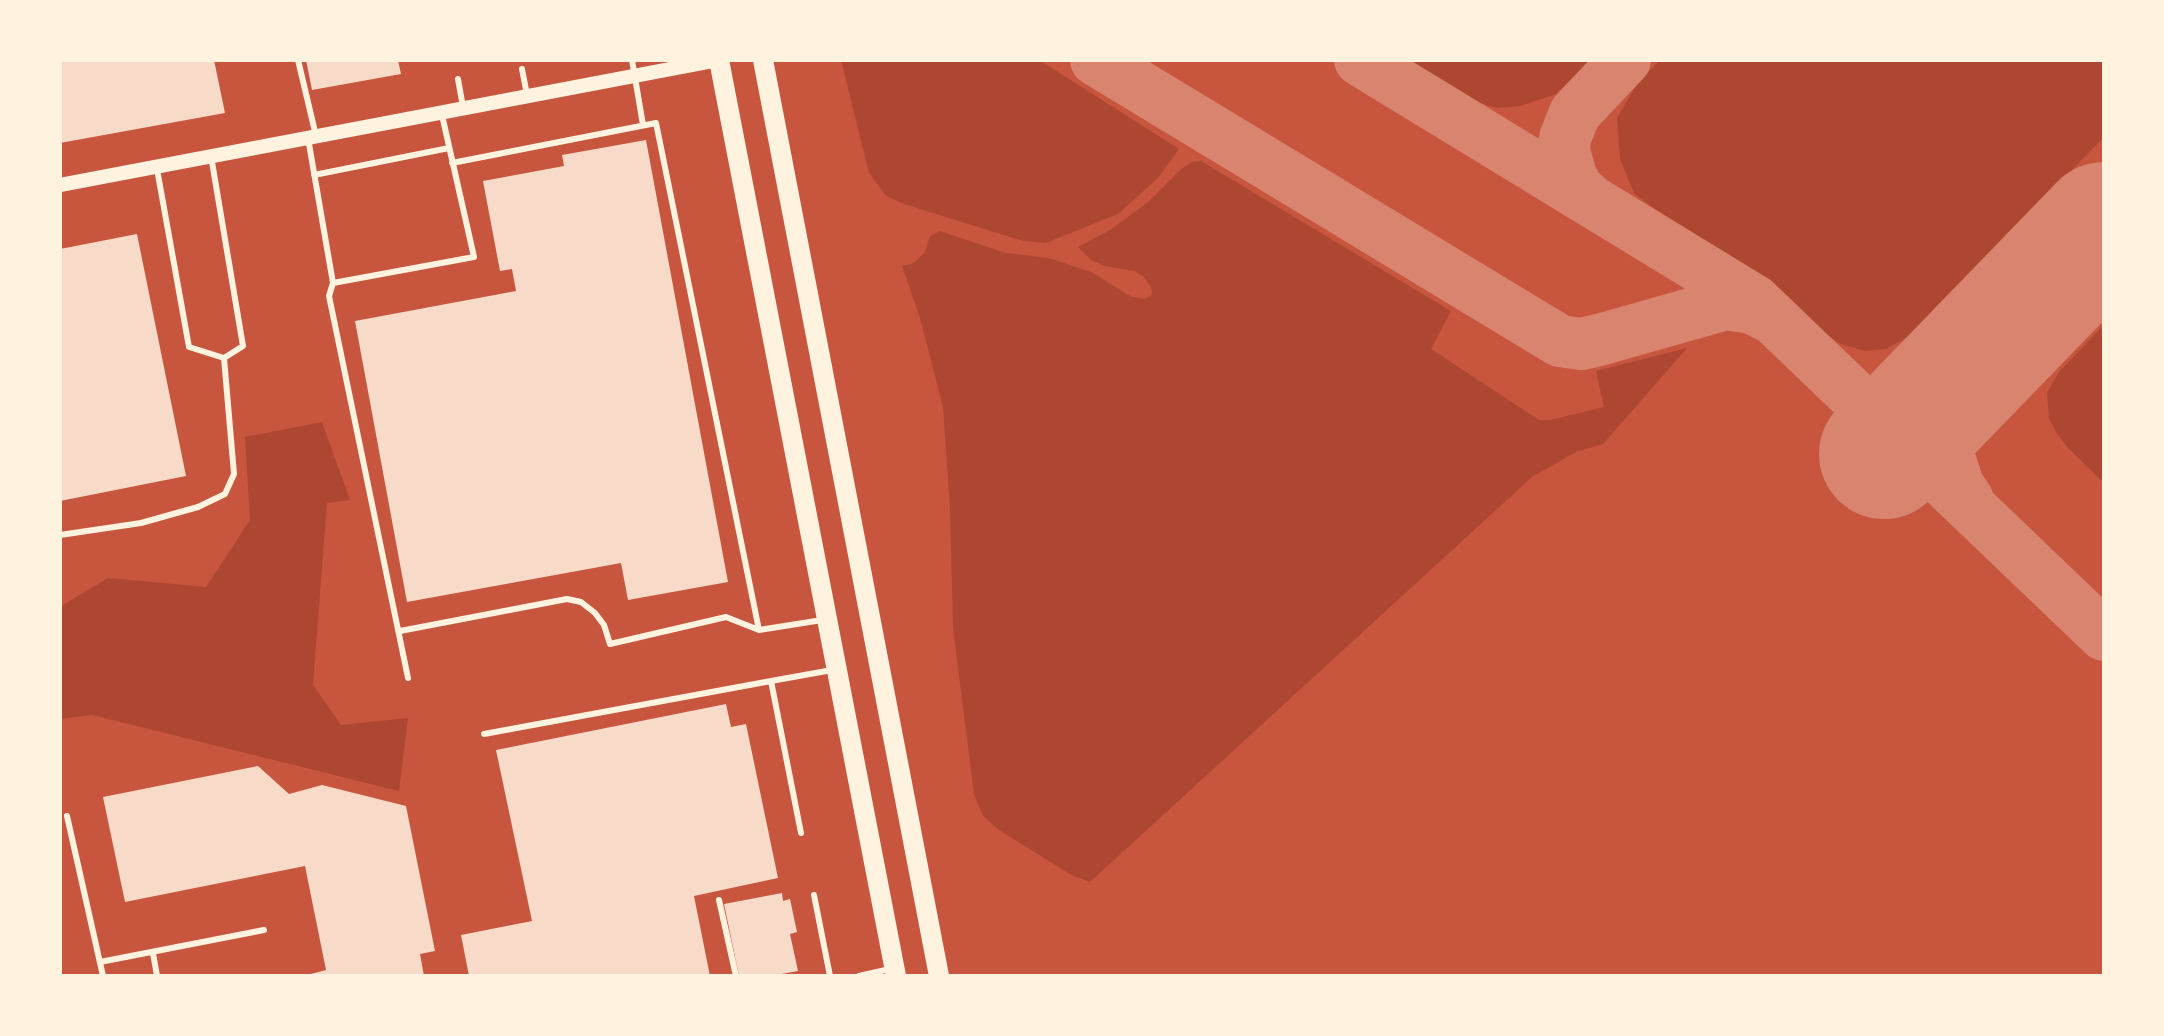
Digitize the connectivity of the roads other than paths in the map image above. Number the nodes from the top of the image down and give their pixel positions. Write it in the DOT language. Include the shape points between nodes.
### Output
graph roads {
  1 [pos="298,60"];
  2 [pos="719,60"];
  3 [pos="763,60"];
  4 [pos="633,67"];
  5 [pos="522,69"];
  6 [pos="458,79"];
  7 [pos="527,95"];
  8 [pos="463,108"];
  9 [pos="441,111"];
  10 [pos="643,125"];
  11 [pos="312,137"];
  12 [pos="449,148"];
  13 [pos="211,156"];
  14 [pos="452,163"];
  15 [pos="157,166"];
  16 [pos="314,175"];
  17 [pos="60,185"];
  18 [pos="333,283"];
  19 [pos="224,358"];
  20 [pos="60,535"];
  21 [pos="826,620"];
  22 [pos="759,630"];
  23 [pos="400,631"];
  24 [pos="836,670"];
  25 [pos="408,678"];
  26 [pos="771,681"];
  27 [pos="484,734"];
  28 [pos="67,816"];
  29 [pos="801,833"];
  30 [pos="814,895"];
  31 [pos="719,900"];
  32 [pos="264,930"];
  33 [pos="153,953"];
  34 [pos="100,962"];
  35 [pos="895,972"];
  36 [pos="103,976"];
  37 [pos="157,976"];
  38 [pos="736,976"];
  39 [pos="830,976"];
  40 [pos="859,976"];
  41 [pos="939,976"];
  1 -- 11 [label="lane"];
  2 -- 4 [label="street"];
  2 -- 21 [label="highway"];
  3 -- 41 [label="highway"];
  4 -- 7 [label="street"];
  4 -- 10 [label="lane"];
  5 -- 7 [label="lane"];
  6 -- 8 [label="lane"];
  7 -- 8 [label="street"];
  8 -- 9 [label="street"];
  9 -- 11 [label="street"];
  9 -- 12 [label="lane"];
  10 -- 14 [label="lane"];
  10 -- 22 [label="lane" via="656,123"];
  11 -- 13 [label="street"];
  11 -- 16 [label="lane"];
  12 -- 14 [label="lane"];
  12 -- 16 [label="lane"];
  13 -- 15 [label="street"];
  13 -- 19 [label="lane" via="243,346"];
  14 -- 18 [label="lane" via="474,257"];
  15 -- 17 [label="street"];
  15 -- 19 [label="lane" via="189,347"];
  16 -- 18 [label="lane"];
  18 -- 23 [label="lane" via="329,296"];
  19 -- 20 [label="lane" via="234,474 225,494 141,523"];
  21 -- 22 [label="lane"];
  21 -- 24 [label="highway"];
  22 -- 23 [label="lane" via="726,617 610,644 595,613 567,599"];
  23 -- 25 [label="lane"];
  24 -- 26 [label="lane"];
  24 -- 35 [label="highway"];
  26 -- 27 [label="lane"];
  26 -- 29 [label="lane"];
  28 -- 34 [label="lane"];
  30 -- 39 [label="lane"];
  31 -- 38 [label="lane"];
  32 -- 33 [label="lane"];
  33 -- 34 [label="lane"];
  33 -- 37 [label="lane"];
  34 -- 36 [label="lane"];
  35 -- 40 [label="lane"];
}
